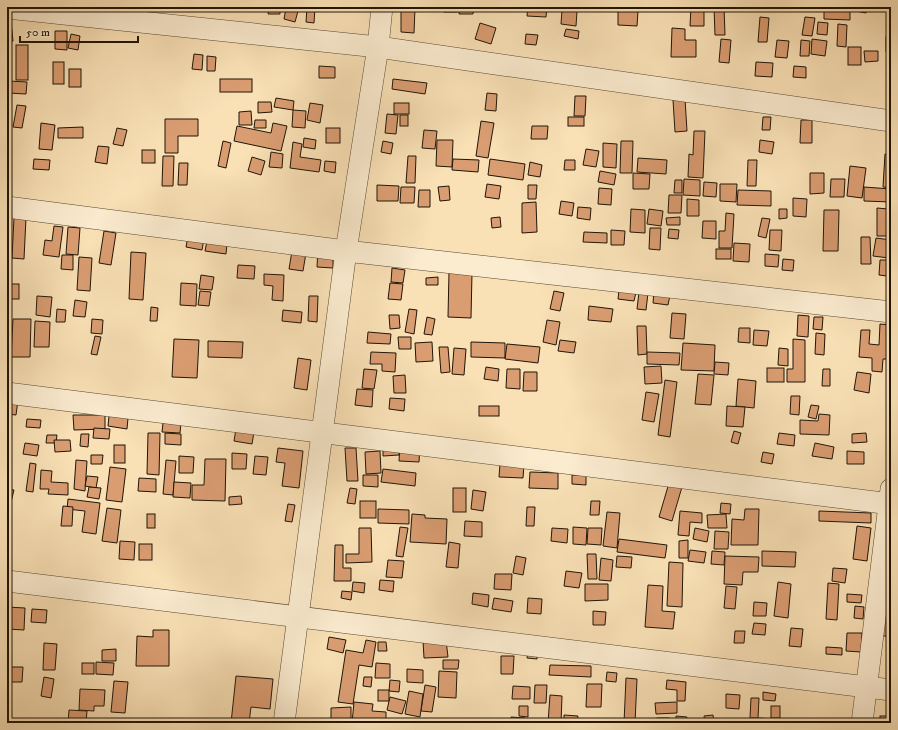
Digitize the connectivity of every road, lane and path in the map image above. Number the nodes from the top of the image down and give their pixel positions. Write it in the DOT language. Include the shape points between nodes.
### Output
graph roads {
  1 [pos="382,7"];
  2 [pos="7,8"];
  3 [pos="378,47"];
  4 [pos="891,121"];
  5 [pos="7,208"];
  6 [pos="346,251"];
  7 [pos="891,312"];
  8 [pos="7,393"];
  9 [pos="322,432"];
  10 [pos="890,499"];
  11 [pos="7,581"];
  12 [pos="299,617"];
  13 [pos="867,687"];
  14 [pos="891,690"];
  15 [pos="284,723"];
  16 [pos="862,723"];
  1 -- 3 [label="street"];
  2 -- 3 [label="street"];
  3 -- 4 [label="street"];
  3 -- 6 [label="street"];
  5 -- 6 [label="street"];
  6 -- 7 [label="street"];
  6 -- 9 [label="street"];
  8 -- 9 [label="street"];
  9 -- 10 [label="street"];
  9 -- 12 [label="street"];
  10 -- 13 [label="street"];
  11 -- 12 [label="street"];
  12 -- 13 [label="street"];
  12 -- 15 [label="street"];
  13 -- 14 [label="street"];
  13 -- 16 [label="street"];
}
